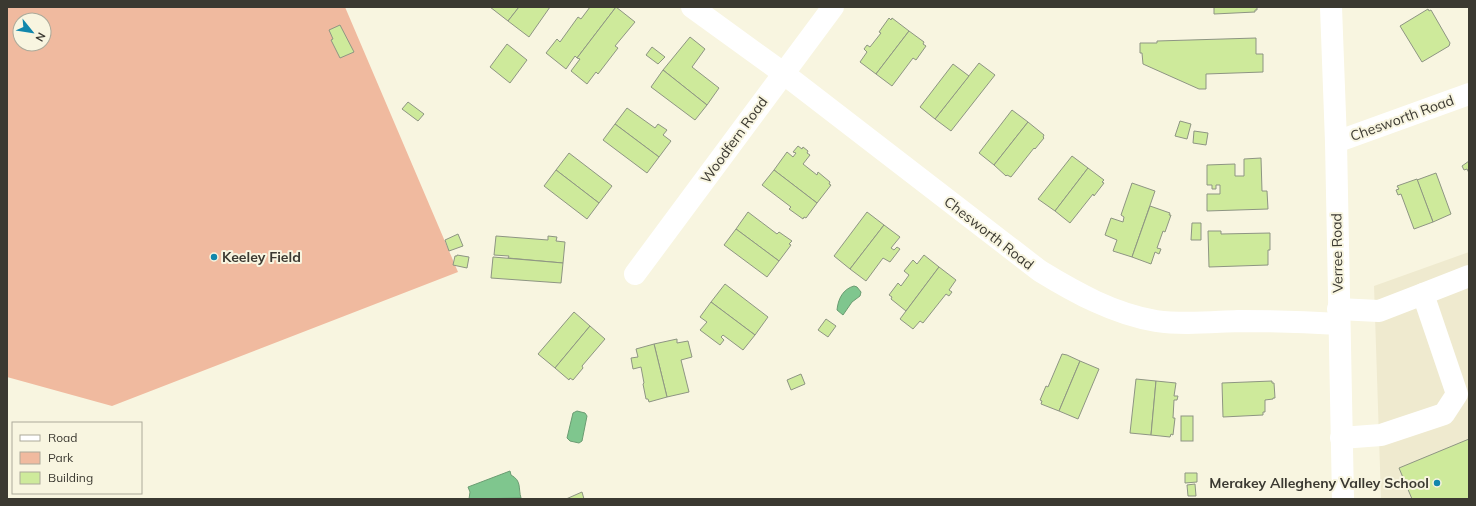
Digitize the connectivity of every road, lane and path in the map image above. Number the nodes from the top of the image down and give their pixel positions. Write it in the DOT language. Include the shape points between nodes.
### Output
graph roads {
  1 [pos="692,7"];
  2 [pos="833,7"];
  3 [pos="1331,7"];
  4 [pos="783,73"];
  5 [pos="1469,94"];
  6 [pos="1336,142"];
  7 [pos="635,274"];
  8 [pos="1469,276"];
  9 [pos="1423,294"];
  10 [pos="1338,317"];
  11 [pos="1342,438"];
  12 [pos="1343,499"];
  1 -- 4 [label="street, Chesworth Road"];
  2 -- 4 [label="street, Woodfern Road"];
  3 -- 6 [label="street, Verree Road"];
  4 -- 7 [label="street, Woodfern Road"];
  4 -- 10 [label="street, Chesworth Road" via="1040,271 1107,307 1157,321 1178,322 1280,321"];
  5 -- 6 [label="street, Chesworth Road"];
  6 -- 10 [label="street, Verree Road"];
  8 -- 9 [label="street, Chesworth Road"];
  9 -- 10 [label="street, Chesworth Road" via="1379,310"];
  9 -- 11 [label="street" via="1457,394 1444,414 1381,435"];
  10 -- 11 [label="street, Verree Road"];
  11 -- 12 [label="street, Verree Road"];
}
